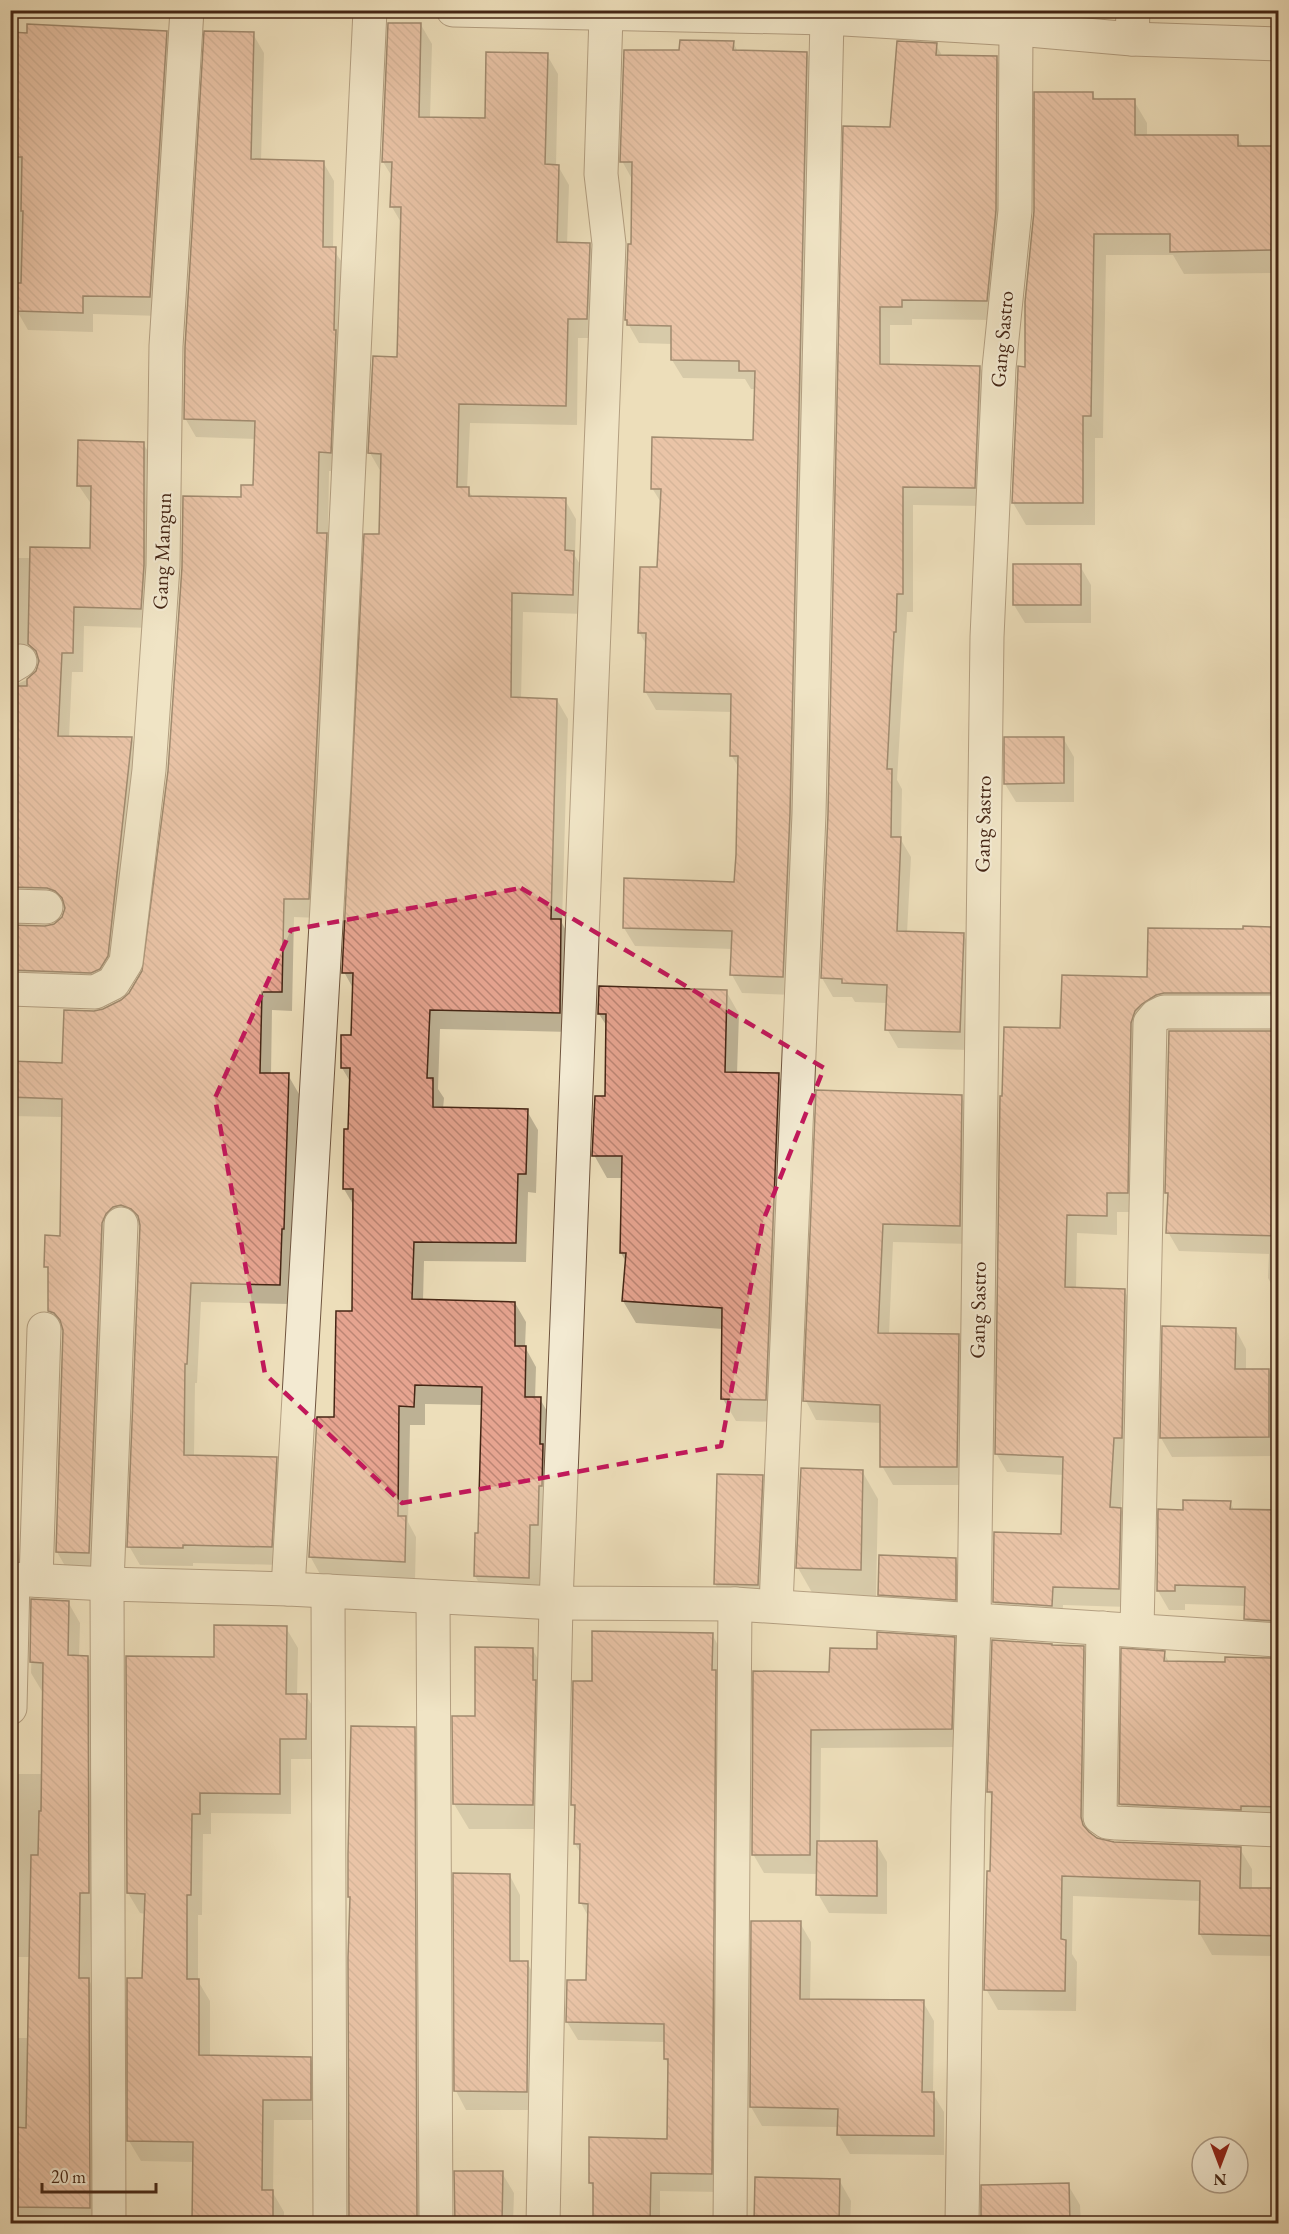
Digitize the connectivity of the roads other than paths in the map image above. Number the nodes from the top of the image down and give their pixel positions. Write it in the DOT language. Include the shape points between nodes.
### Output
graph roads {
  1 [pos="187,10"];
  2 [pos="370,10"];
  3 [pos="453,10"];
  4 [pos="606,15"];
  5 [pos="827,18"];
  6 [pos="1132,25"];
  7 [pos="1016,29"];
  8 [pos="1278,44"];
  9 [pos="10,906"];
  10 [pos="46,907"];
  11 [pos="10,989"];
  12 [pos="1278,1012"];
  13 [pos="121,1224"];
  14 [pos="44,1329"];
  15 [pos="20,1579"];
  16 [pos="107,1584"];
  17 [pos="288,1589"];
  18 [pos="328,1592"];
  19 [pos="433,1597"];
  20 [pos="556,1603"];
  21 [pos="735,1604"];
  22 [pos="776,1606"];
  23 [pos="975,1620"];
  24 [pos="1103,1628"];
  25 [pos="1137,1630"];
  26 [pos="1278,1640"];
  27 [pos="10,1708"];
  28 [pos="1278,1830"];
  29 [pos="109,2223"];
  30 [pos="330,2223"];
  31 [pos="436,2223"];
  32 [pos="543,2223"];
  33 [pos="730,2223"];
  34 [pos="963,2223"];
  1 -- 11 [label="street, Gang Mangun" via="166,346 163,566 149,770 126,962 113,983 95,992"];
  2 -- 17 [label="street" via="333,796"];
  3 -- 4 [label="street"];
  4 -- 5 [label="street"];
  4 -- 20 [label="street" via="601,174 609,244"];
  5 -- 7 [label="street"];
  5 -- 22 [label="street" via="808,814"];
  6 -- 7 [label="street"];
  6 -- 8 [label="street"];
  7 -- 23 [label="street, Gang Sastro" via="1015,211 999,368 987,637"];
  9 -- 10 [label="street"];
  12 -- 25 [label="street" via="1164,1012 1150,1023"];
  13 -- 16 [label="street"];
  14 -- 15 [label="street"];
  15 -- 16 [label="street"];
  15 -- 27 [label="street"];
  16 -- 17 [label="street"];
  16 -- 29 [label="street"];
  17 -- 18 [label="street"];
  18 -- 19 [label="street"];
  18 -- 30 [label="street"];
  19 -- 20 [label="street"];
  19 -- 31 [label="street"];
  20 -- 21 [label="street"];
  20 -- 32 [label="street"];
  21 -- 22 [label="street"];
  21 -- 33 [label="street"];
  22 -- 23 [label="street"];
  23 -- 24 [label="street"];
  23 -- 34 [label="street, Gang Sastro" via="968,1809"];
  24 -- 25 [label="street"];
  24 -- 28 [label="street" via="1100,1817 1116,1823"];
  25 -- 26 [label="street"];
}
